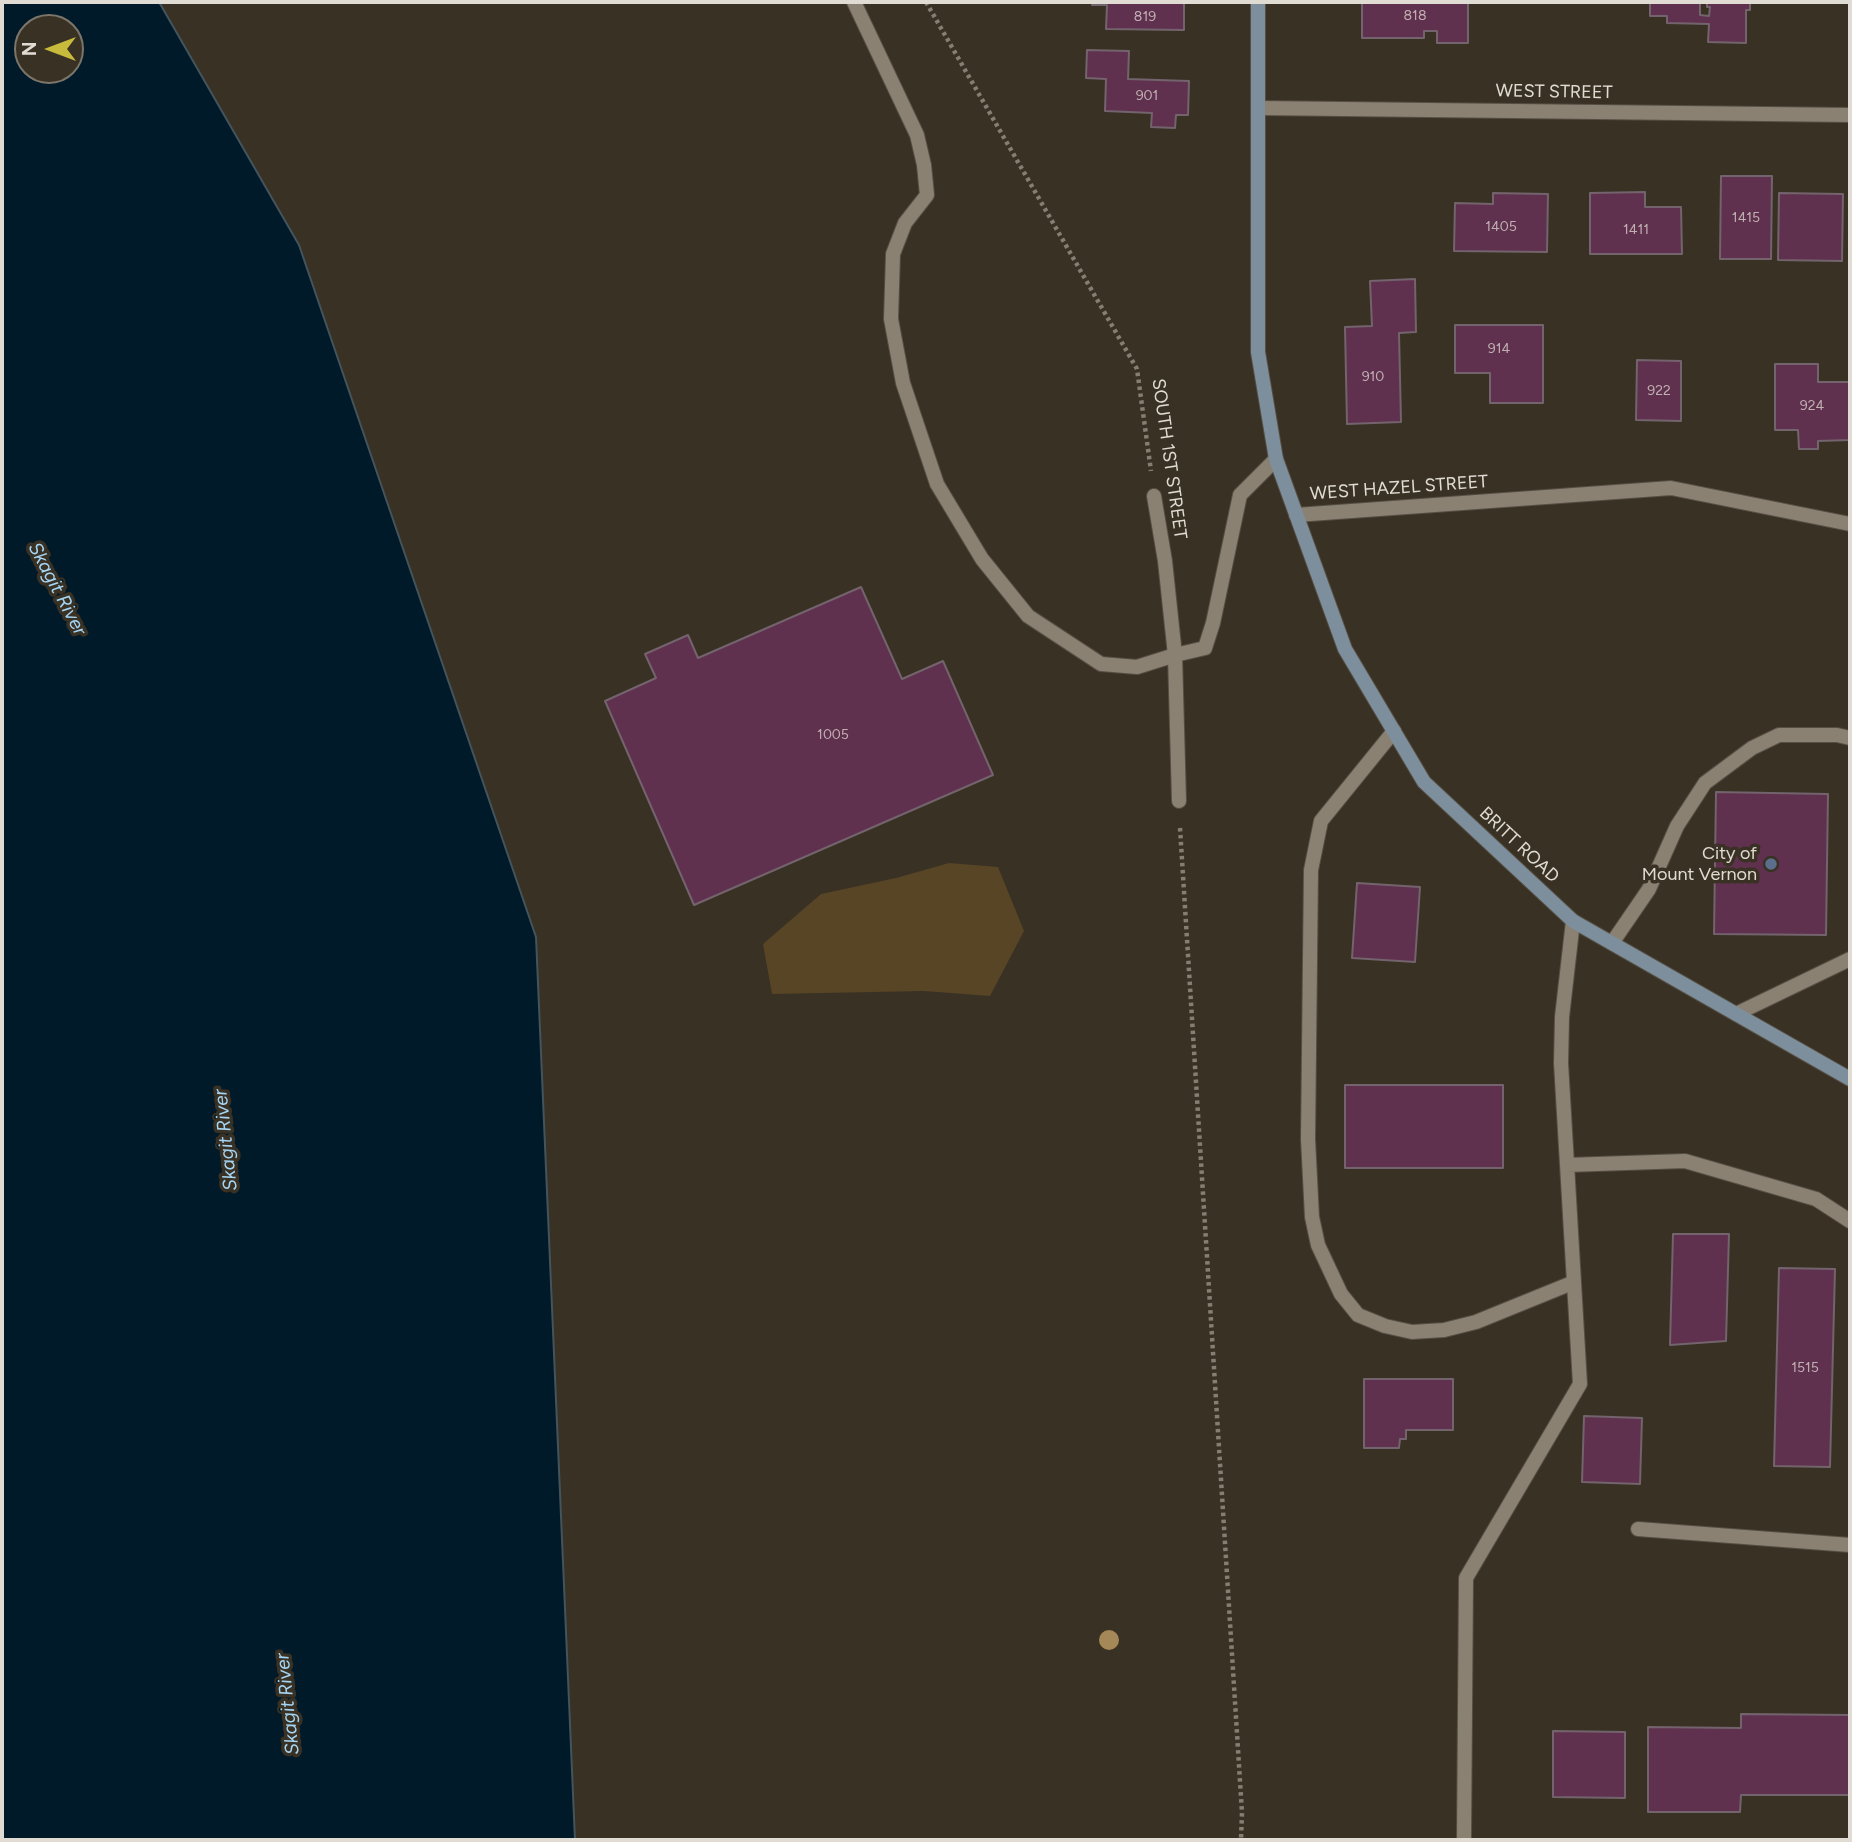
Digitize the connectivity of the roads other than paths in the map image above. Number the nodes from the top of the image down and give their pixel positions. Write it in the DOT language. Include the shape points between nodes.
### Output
graph roads {
  1 [pos="854,2"];
  2 [pos="1258,2"];
  3 [pos="1258,108"];
  4 [pos="1850,115"];
  5 [pos="1276,459"];
  6 [pos="1154,496"];
  7 [pos="1296,514"];
  8 [pos="1850,524"];
  9 [pos="1175,655"];
  10 [pos="1394,732"];
  11 [pos="1850,738"];
  12 [pos="1179,802"];
  13 [pos="1573,921"];
  14 [pos="1612,943"];
  15 [pos="1850,959"];
  16 [pos="1736,1014"];
  17 [pos="1850,1079"];
  18 [pos="1567,1165"];
  19 [pos="1850,1221"];
  20 [pos="1572,1283"];
  21 [pos="1638,1529"];
  22 [pos="1850,1545"];
  23 [pos="1464,1840"];
  1 -- 9 [label="street" via="917,135 925,165 927,195 905,223 893,254 891,319 903,383 937,484 982,559 1028,617 1101,664 1137,667"];
  2 -- 3 [label="street, WEST HAZEL STREET"];
  3 -- 4 [label="street, WEST STREET"];
  3 -- 5 [label="street, WEST HAZEL STREET" via="1258,352"];
  5 -- 7 [label="street, WEST HAZEL STREET"];
  5 -- 9 [label="street" via="1240,495 1205,648"];
  6 -- 9 [label="street, SOUTH 1ST STREET"];
  7 -- 8 [label="street, WEST HAZEL STREET" via="1671,488"];
  7 -- 10 [label="street, BRITT ROAD" via="1345,649"];
  9 -- 12 [label="street, SOUTH 1ST STREET"];
  10 -- 13 [label="street, BRITT ROAD" via="1424,782"];
  10 -- 20 [label="street" via="1321,821 1311,870 1308,1139 1318,1245 1341,1294 1358,1315 1412,1332 1476,1322"];
  11 -- 14 [label="street" via="1779,735 1752,748 1705,783 1677,826 1649,889"];
  13 -- 14 [label="street, BRITT ROAD"];
  13 -- 18 [label="street" via="1562,1017"];
  14 -- 16 [label="street, BRITT ROAD"];
  15 -- 16 [label="street"];
  16 -- 17 [label="street, BRITT ROAD"];
  18 -- 19 [label="street" via="1685,1161 1816,1199"];
  18 -- 20 [label="street"];
  20 -- 23 [label="street" via="1580,1384 1465,1578"];
  21 -- 22 [label="street"];
}
